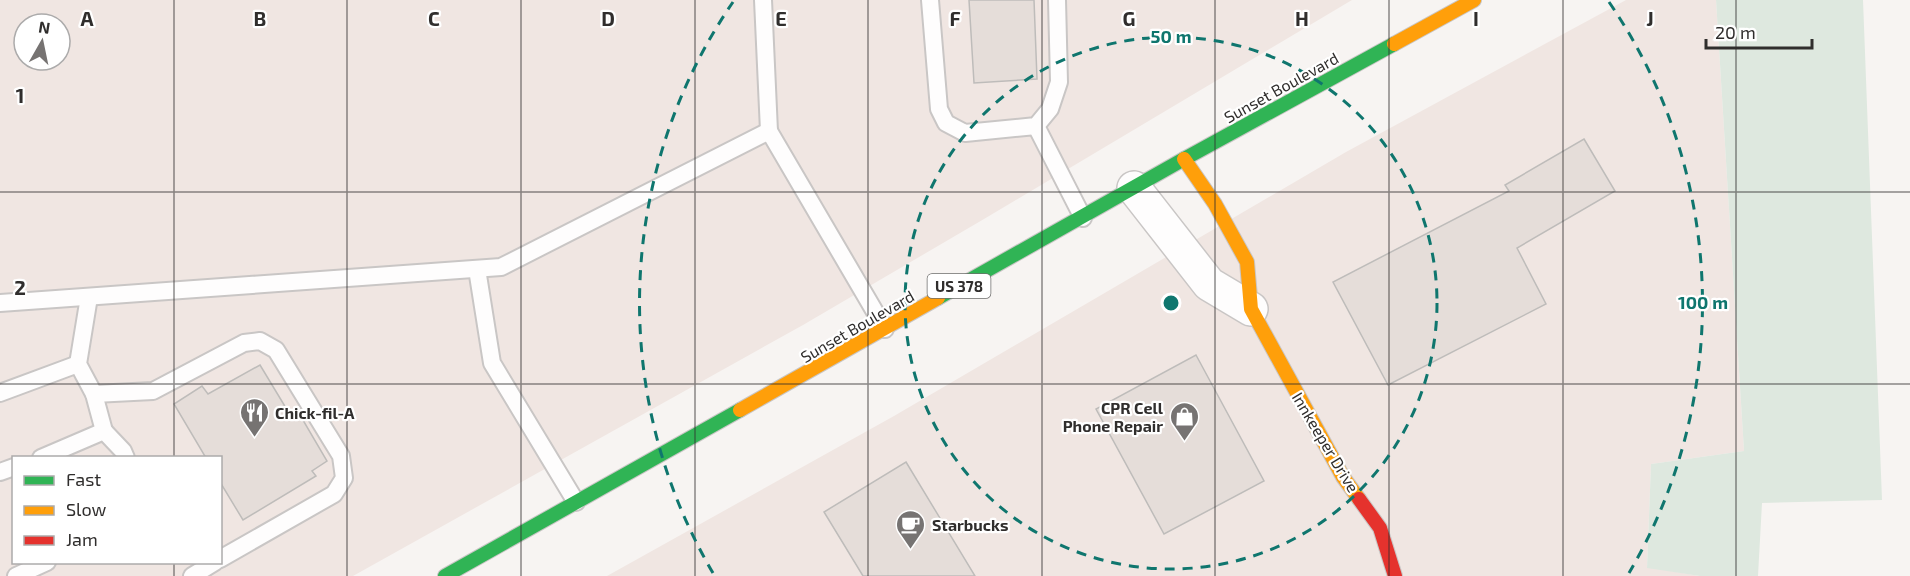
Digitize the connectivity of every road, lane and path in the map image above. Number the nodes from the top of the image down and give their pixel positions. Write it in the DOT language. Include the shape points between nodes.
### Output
graph roads {
  1 [pos="763,0"];
  2 [pos="930,0"];
  3 [pos="1057,0"];
  4 [pos="1474,0"];
  5 [pos="1036,126"];
  6 [pos="769,131"];
  7 [pos="1184,159"];
  8 [pos="1134,188"];
  9 [pos="1083,218"];
  10 [pos="477,269"];
  11 [pos="89,297"];
  12 [pos="0,303"];
  13 [pos="1251,309"];
  14 [pos="885,329"];
  15 [pos="78,364"];
  16 [pos="0,393"];
  17 [pos="94,394"];
  18 [pos="104,431"];
  19 [pos="46,456"];
  20 [pos="125,456"];
  21 [pos="576,502"];
  22 [pos="222,558"];
  23 [pos="43,564"];
  24 [pos="212,564"];
  25 [pos="16,576"];
  26 [pos="192,576"];
  27 [pos="445,576"];
  28 [pos="1395,576"];
  1 -- 6 [label="lane"];
  2 -- 5 [label="lane" via="939,109 946,123 965,133"];
  3 -- 5 [label="lane" via="1059,82 1050,110"];
  4 -- 7 [label="main road, Sunset Boulevard / US 378"];
  5 -- 9 [label="lane"];
  6 -- 10 [label="lane" via="501,267"];
  6 -- 14 [label="lane"];
  7 -- 8 [label="main road, Sunset Boulevard / US 378"];
  7 -- 13 [label="main road, Innkeeper Drive" via="1247,262"];
  8 -- 9 [label="main road, Sunset Boulevard / US 378"];
  8 -- 13 [label="street" via="1209,284"];
  9 -- 14 [label="main road, Sunset Boulevard / US 378"];
  10 -- 11 [label="lane"];
  10 -- 21 [label="lane" via="492,363"];
  11 -- 12 [label="lane"];
  11 -- 15 [label="lane"];
  13 -- 28 [label="main road, Innkeeper Drive" via="1334,460 1380,528"];
  14 -- 21 [label="main road, Sunset Boulevard / US 378"];
  15 -- 16 [label="lane"];
  15 -- 17 [label="lane"];
  17 -- 18 [label="lane"];
  17 -- 22 [label="lane" via="153,391 244,343 260,341 276,350 341,456 344,478 334,494"];
  18 -- 19 [label="lane"];
  18 -- 20 [label="lane"];
  21 -- 27 [label="main road, Sunset Boulevard / US 378"];
  23 -- 25 [label="lane"];
  24 -- 26 [label="lane"];
}
